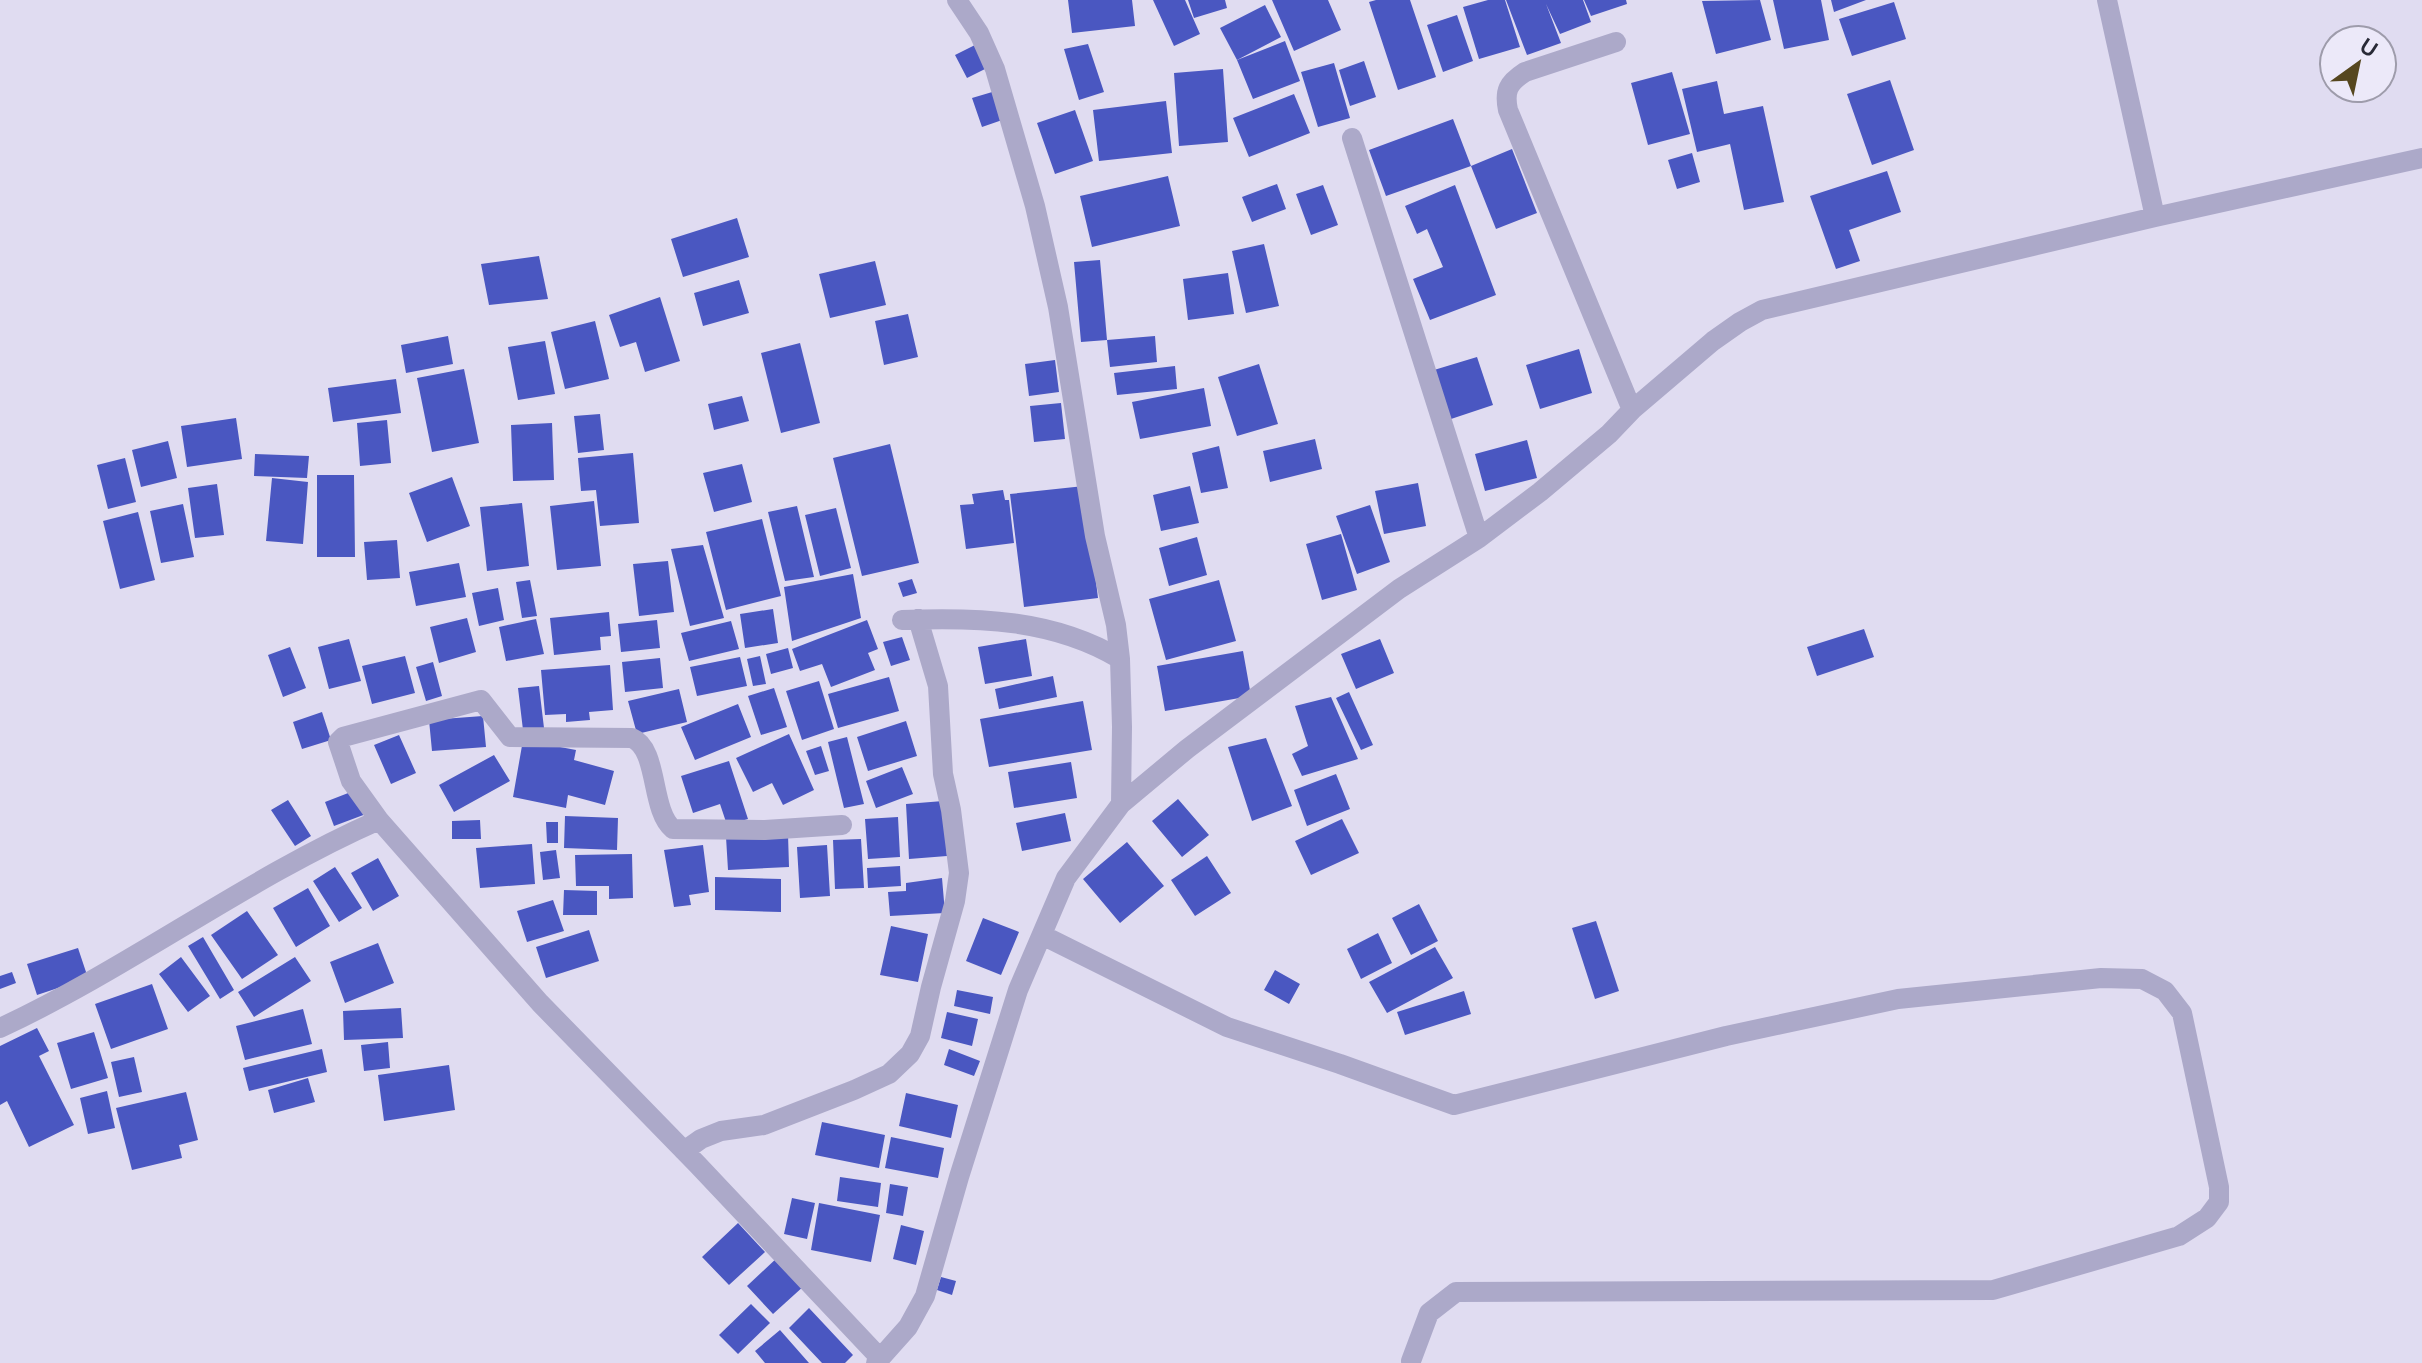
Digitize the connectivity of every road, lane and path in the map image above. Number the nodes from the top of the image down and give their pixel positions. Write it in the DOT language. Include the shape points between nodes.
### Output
graph roads {
  1 [pos="957,0"];
  2 [pos="2107,0"];
  3 [pos="1616,42"];
  4 [pos="1352,138"];
  5 [pos="2422,158"];
  6 [pos="2155,217"];
  7 [pos="1632,410"];
  8 [pos="1479,538"];
  9 [pos="1120,659"];
  10 [pos="1121,804"];
  11 [pos="379,820"];
  12 [pos="842,825"];
  13 [pos="1042,935"];
  14 [pos="0,1028"];
  15 [pos="690,1158"];
  16 [pos="878,1361"];
  17 [pos="1411,1361"];
  1 -- 9 [label="street" via="995,69 1035,206"];
  2 -- 6 [label="street"];
  3 -- 7 [label="street" via="1525,72 1511,81 1505,94"];
  4 -- 8 [label="street"];
  5 -- 6 [label="street"];
  6 -- 7 [label="street" via="1762,310 1713,341"];
  7 -- 8 [label="street"];
  8 -- 10 [label="street" via="1399,589"];
  9 -- 10 [label="street"];
  9 -- 15 [label="street" via="1089,643 1024,624 916,619 938,686 943,774 959,873 920,1036 889,1074 764,1125 701,1139"];
  10 -- 13 [label="street" via="1066,878"];
  11 -- 12 [label="street" via="351,781 340,739 477,699 512,738 636,740 646,754 665,821 673,829"];
  11 -- 14 [label="street" via="309,853"];
  11 -- 15 [label="street" via="540,1003"];
  13 -- 16 [label="street" via="1004,1033 925,1296 908,1327"];
  13 -- 17 [label="street" via="1227,1027 1454,1105 1898,999 2101,978 2142,979 2165,991 2182,1013 2219,1202 2207,1218 2179,1236 1993,1290 1456,1292 1429,1313"];
  15 -- 16 [label="street"];
}
